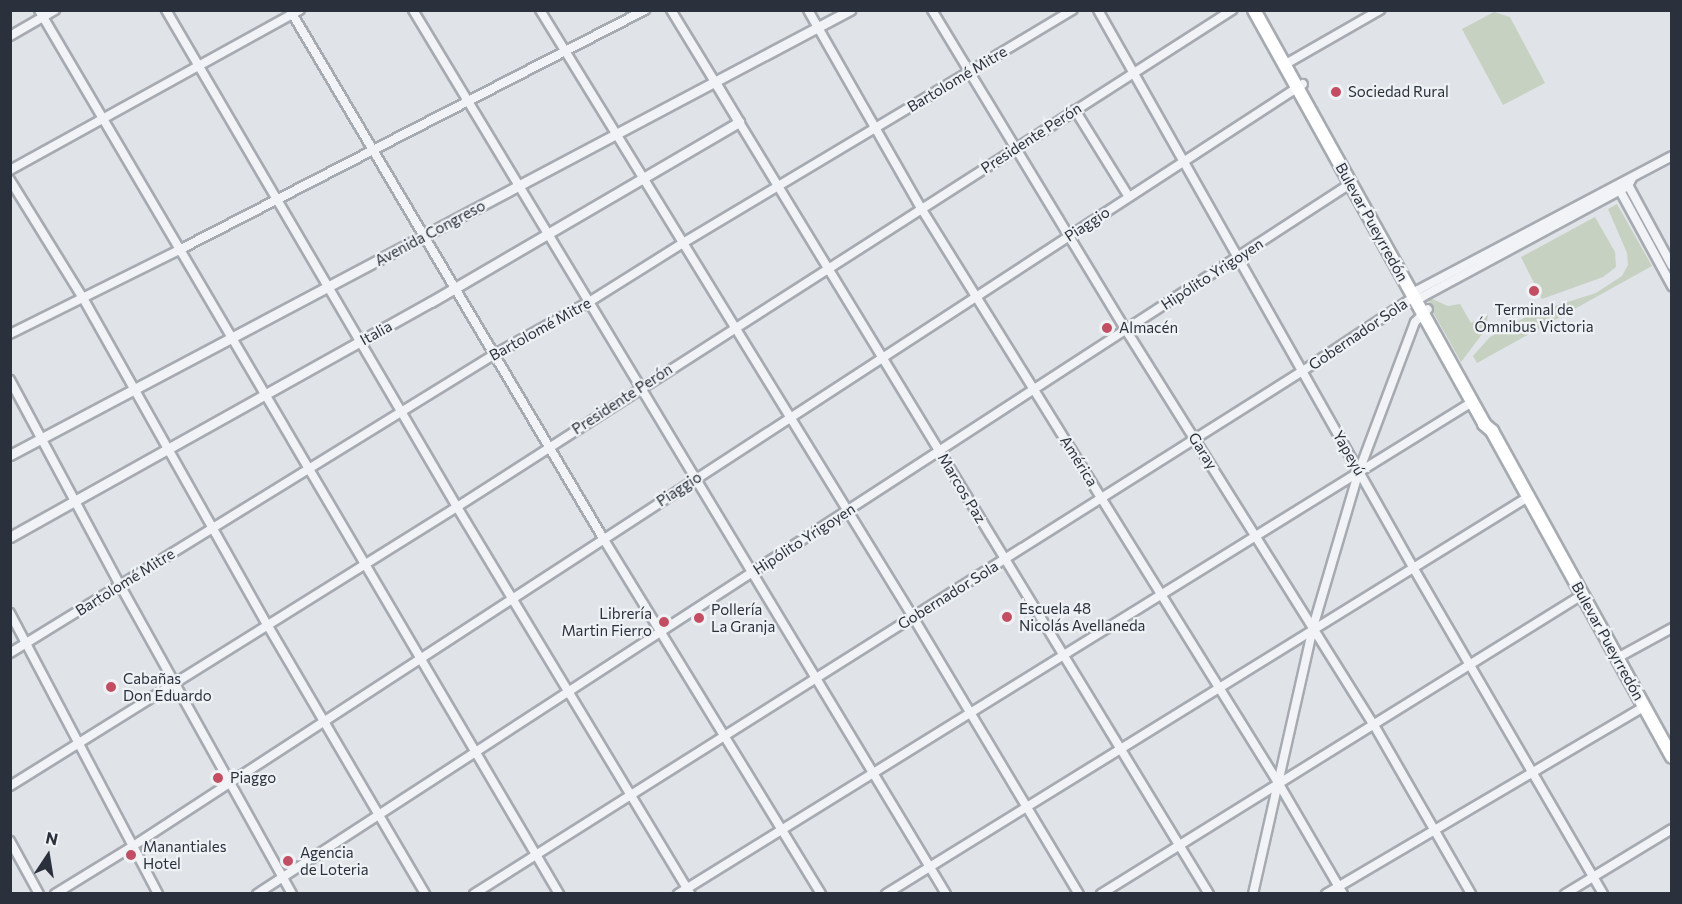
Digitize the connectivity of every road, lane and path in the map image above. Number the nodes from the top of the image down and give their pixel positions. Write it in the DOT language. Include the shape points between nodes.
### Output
graph roads {
  1 [pos="55,10"];
  2 [pos="166,10"];
  3 [pos="413,10"];
  4 [pos="540,10"];
  5 [pos="645,10"];
  6 [pos="671,10"];
  7 [pos="808,10"];
  8 [pos="850,10"];
  9 [pos="932,10"];
  10 [pos="1072,10"];
  11 [pos="1098,10"];
  12 [pos="1232,10"];
  13 [pos="1254,10"];
  14 [pos="1263,10"];
  15 [pos="1380,10"];
  16 [pos="294,12"];
  17 [pos="41,14"];
  18 [pos="819,27"];
  19 [pos="10,36"];
  20 [pos="565,51"];
  21 [pos="1288,63"];
  22 [pos="199,66"];
  23 [pos="969,71"];
  24 [pos="1134,72"];
  25 [pos="715,82"];
  26 [pos="1300,86"];
  27 [pos="468,100"];
  28 [pos="1075,110"];
  29 [pos="103,119"];
  30 [pos="739,122"];
  31 [pos="876,128"];
  32 [pos="616,135"];
  33 [pos="1016,148"];
  34 [pos="373,150"];
  35 [pos="1671,156"];
  36 [pos="1184,160"];
  37 [pos="10,170"];
  38 [pos="643,178"];
  39 [pos="10,180"];
  40 [pos="1628,181"];
  41 [pos="1350,183"];
  42 [pos="518,187"];
  43 [pos="778,187"];
  44 [pos="1618,187"];
  45 [pos="1129,196"];
  46 [pos="278,199"];
  47 [pos="921,208"];
  48 [pos="547,234"];
  49 [pos="425,236"];
  50 [pos="1069,236"];
  51 [pos="682,243"];
  52 [pos="179,250"];
  53 [pos="1664,252"];
  54 [pos="1238,256"];
  55 [pos="1656,257"];
  56 [pos="1671,266"];
  57 [pos="827,268"];
  58 [pos="329,286"];
  59 [pos="1671,286"];
  60 [pos="456,288"];
  61 [pos="1418,295"];
  62 [pos="976,296"];
  63 [pos="83,298"];
  64 [pos="589,302"];
  65 [pos="1425,311"];
  66 [pos="734,327"];
  67 [pos="1126,330"];
  68 [pos="10,334"];
  69 [pos="231,338"];
  70 [pos="361,341"];
  71 [pos="495,354"];
  72 [pos="882,357"];
  73 [pos="1302,372"];
  74 [pos="10,380"];
  75 [pos="640,387"];
  76 [pos="134,389"];
  77 [pos="1034,390"];
  78 [pos="265,395"];
  79 [pos="1472,402"];
  80 [pos="402,412"];
  81 [pos="789,417"];
  82 [pos="1492,431"];
  83 [pos="42,438"];
  84 [pos="1196,439"];
  85 [pos="550,446"];
  86 [pos="168,449"];
  87 [pos="939,451"];
  88 [pos="10,454"];
  89 [pos="309,469"];
  90 [pos="1359,471"];
  91 [pos="695,479"];
  92 [pos="1528,497"];
  93 [pos="1101,498"];
  94 [pos="75,501"];
  95 [pos="457,507"];
  96 [pos="847,511"];
  97 [pos="213,528"];
  98 [pos="1256,535"];
  99 [pos="10,537"];
  100 [pos="603,538"];
  101 [pos="1005,559"];
  102 [pos="366,564"];
  103 [pos="1414,569"];
  104 [pos="751,573"];
  105 [pos="120,585"];
  106 [pos="1161,594"];
  107 [pos="1582,595"];
  108 [pos="512,598"];
  109 [pos="10,613"];
  110 [pos="913,617"];
  111 [pos="268,626"];
  112 [pos="1313,627"];
  113 [pos="1671,628"];
  114 [pos="660,632"];
  115 [pos="26,643"];
  116 [pos="10,653"];
  117 [pos="1064,655"];
  118 [pos="420,657"];
  119 [pos="1617,658"];
  120 [pos="1470,665"];
  121 [pos="815,678"];
  122 [pos="176,684"];
  123 [pos="1219,686"];
  124 [pos="569,692"];
  125 [pos="1644,707"];
  126 [pos="971,712"];
  127 [pos="324,721"];
  128 [pos="1374,725"];
  129 [pos="724,736"];
  130 [pos="80,745"];
  131 [pos="1120,747"];
  132 [pos="476,752"];
  133 [pos="1671,758"];
  134 [pos="1533,772"];
  135 [pos="874,774"];
  136 [pos="231,781"];
  137 [pos="1279,784"];
  138 [pos="10,786"];
  139 [pos="631,795"];
  140 [pos="1026,806"];
  141 [pos="379,815"];
  142 [pos="1432,829"];
  143 [pos="1671,830"];
  144 [pos="783,831"];
  145 [pos="10,841"];
  146 [pos="134,846"];
  147 [pos="1179,846"];
  148 [pos="536,854"];
  149 [pos="929,866"];
  150 [pos="1593,876"];
  151 [pos="283,877"];
  152 [pos="1341,890"];
  153 [pos="689,891"];
  154 [pos="39,894"];
  155 [pos="55,894"];
  156 [pos="158,894"];
  157 [pos="257,894"];
  158 [pos="292,894"];
  159 [pos="425,894"];
  160 [pos="474,894"];
  161 [pos="559,894"];
  162 [pos="678,894"];
  163 [pos="821,894"];
  164 [pos="886,894"];
  165 [pos="946,894"];
  166 [pos="1078,894"];
  167 [pos="1101,894"];
  168 [pos="1209,894"];
  169 [pos="1253,894"];
  170 [pos="1326,894"];
  171 [pos="1471,894"];
  172 [pos="1565,894"];
  173 [pos="1604,894"];
  1 -- 17 [label="street"];
  2 -- 22 [label="street"];
  3 -- 27 [label="street"];
  4 -- 20 [label="street"];
  5 -- 20 [label="street"];
  6 -- 25 [label="street"];
  7 -- 18 [label="street, América"];
  8 -- 18 [label="street, Avenida Congreso"];
  9 -- 23 [label="street, Garay"];
  10 -- 23 [label="street, Bartolomé Mitre"];
  11 -- 24 [label="street, Yapeyú"];
  12 -- 24 [label="street, Presidente Perón"];
  13 -- 21 [label="main road, Bulevar Pueyrredón"];
  14 -- 21 [label="main road, Bulevar Pueyrredón"];
  15 -- 21 [label="street"];
  16 -- 22 [label="street"];
  16 -- 34 [label="street"];
  17 -- 19 [label="street"];
  17 -- 29 [label="street"];
  18 -- 25 [label="street, Avenida Congreso"];
  18 -- 31 [label="street, América"];
  20 -- 27 [label="street"];
  20 -- 32 [label="street"];
  21 -- 26 [label="main road, Bulevar Pueyrredón"];
  22 -- 29 [label="street"];
  22 -- 46 [label="street"];
  23 -- 31 [label="street, Bartolomé Mitre"];
  23 -- 33 [label="street, Garay"];
  24 -- 28 [label="street, Presidente Perón"];
  24 -- 36 [label="street, Yapeyú"];
  25 -- 30 [label="street, Marcos Paz"];
  25 -- 32 [label="street, Avenida Congreso"];
  26 -- 36 [label="street, Piaggio"];
  26 -- 41 [label="main road, Bulevar Pueyrredón"];
  26 -- 61 [label="main road, Bulevar Pueyrredón"];
  27 -- 34 [label="street"];
  27 -- 42 [label="street"];
  28 -- 33 [label="street, Presidente Perón"];
  28 -- 45 [label="street"];
  29 -- 37 [label="street"];
  29 -- 52 [label="street"];
  30 -- 38 [label="street, Italia"];
  30 -- 43 [label="street, Marcos Paz"];
  31 -- 43 [label="street, Bartolomé Mitre"];
  31 -- 47 [label="street, América"];
  32 -- 38 [label="street"];
  32 -- 42 [label="street, Avenida Congreso"];
  33 -- 47 [label="street, Presidente Perón"];
  33 -- 50 [label="street, Garay"];
  34 -- 46 [label="street"];
  34 -- 49 [label="street"];
  35 -- 40 [label="street, Gobernador Sola"];
  36 -- 45 [label="street, Piaggio"];
  36 -- 54 [label="street, Yapeyú"];
  38 -- 48 [label="street, Italia"];
  38 -- 51 [label="street"];
  39 -- 63 [label="street"];
  40 -- 44 [label="street, Gobernador Sola"];
  40 -- 53 [label="street"];
  41 -- 54 [label="street, Hipólito Yrigoyen"];
  41 -- 61 [label="main road, Bulevar Pueyrredón"];
  42 -- 48 [label="street"];
  42 -- 49 [label="street, Avenida Congreso"];
  43 -- 51 [label="street, Bartolomé Mitre"];
  43 -- 57 [label="street, Marcos Paz"];
  44 -- 55 [label="street"];
  44 -- 61 [label="street, Gobernador Sola"];
  45 -- 50 [label="street, Piaggio"];
  46 -- 52 [label="street"];
  46 -- 58 [label="street"];
  47 -- 57 [label="street, Presidente Perón"];
  47 -- 62 [label="street, América"];
  48 -- 60 [label="street, Italia"];
  48 -- 64 [label="street"];
  49 -- 58 [label="street, Avenida Congreso"];
  49 -- 60 [label="street"];
  50 -- 62 [label="street, Piaggio"];
  50 -- 67 [label="street, Garay"];
  51 -- 64 [label="street, Bartolomé Mitre"];
  51 -- 66 [label="street"];
  52 -- 63 [label="street"];
  52 -- 69 [label="street"];
  53 -- 55 [label="street"];
  53 -- 56 [label="street"];
  54 -- 67 [label="street, Hipólito Yrigoyen"];
  54 -- 73 [label="street, Yapeyú"];
  55 -- 59 [label="street"];
  57 -- 66 [label="street, Presidente Perón"];
  57 -- 72 [label="street, Marcos Paz"];
  58 -- 69 [label="street, Avenida Congreso"];
  58 -- 70 [label="street"];
  60 -- 70 [label="street, Italia"];
  60 -- 71 [label="street"];
  61 -- 65 [label="main road, Bulevar Pueyrredón"];
  61 -- 73 [label="street, Gobernador Sola"];
  62 -- 72 [label="street, Piaggio"];
  62 -- 77 [label="street, América"];
  63 -- 68 [label="street"];
  63 -- 76 [label="street"];
  64 -- 71 [label="street, Bartolomé Mitre"];
  64 -- 75 [label="street"];
  65 -- 79 [label="main road, Bulevar Pueyrredón"];
  65 -- 82 [label="main road, Bulevar Pueyrredón" via="1490,421"];
  65 -- 90 [label="street" via="1415,322"];
  66 -- 75 [label="street, Presidente Perón"];
  66 -- 81 [label="street"];
  67 -- 77 [label="street, Hipólito Yrigoyen"];
  67 -- 84 [label="street, Garay"];
  69 -- 76 [label="street, Avenida Congreso"];
  69 -- 78 [label="street"];
  70 -- 78 [label="street, Italia"];
  70 -- 80 [label="street"];
  71 -- 80 [label="street, Bartolomé Mitre"];
  71 -- 85 [label="street"];
  72 -- 81 [label="street, Piaggio"];
  72 -- 87 [label="street, Marcos Paz"];
  73 -- 84 [label="street, Gobernador Sola"];
  73 -- 90 [label="street, Yapeyú"];
  74 -- 83 [label="street"];
  75 -- 85 [label="street, Presidente Perón"];
  75 -- 91 [label="street"];
  76 -- 83 [label="street, Avenida Congreso"];
  76 -- 86 [label="street"];
  77 -- 87 [label="street, Hipólito Yrigoyen"];
  77 -- 93 [label="street, América"];
  78 -- 86 [label="street, Italia"];
  78 -- 89 [label="street"];
  79 -- 82 [label="main road, Bulevar Pueyrredón"];
  79 -- 90 [label="street"];
  80 -- 89 [label="street, Bartolomé Mitre"];
  80 -- 95 [label="street"];
  81 -- 91 [label="street, Piaggio"];
  81 -- 96 [label="street"];
  82 -- 92 [label="main road, Bulevar Pueyrredón"];
  83 -- 88 [label="street, Avenida Congreso"];
  83 -- 94 [label="street"];
  84 -- 93 [label="street, Gobernador Sola"];
  84 -- 98 [label="street, Garay"];
  85 -- 95 [label="street, Presidente Perón"];
  85 -- 100 [label="street"];
  86 -- 94 [label="street, Italia"];
  86 -- 97 [label="street"];
  87 -- 96 [label="street, Hipólito Yrigoyen"];
  87 -- 101 [label="street, Marcos Paz"];
  89 -- 97 [label="street, Bartolomé Mitre"];
  89 -- 102 [label="street"];
  90 -- 98 [label="street"];
  90 -- 103 [label="street, Yapeyú"];
  90 -- 112 [label="street"];
  91 -- 100 [label="street, Piaggio"];
  91 -- 104 [label="street"];
  92 -- 103 [label="street"];
  92 -- 107 [label="main road, Bulevar Pueyrredón"];
  93 -- 101 [label="street, Gobernador Sola"];
  93 -- 106 [label="street, América"];
  94 -- 99 [label="street, Italia"];
  94 -- 105 [label="street"];
  95 -- 102 [label="street, Presidente Perón"];
  95 -- 108 [label="street"];
  96 -- 104 [label="street, Hipólito Yrigoyen"];
  96 -- 110 [label="street"];
  97 -- 105 [label="street, Bartolomé Mitre"];
  97 -- 111 [label="street"];
  98 -- 106 [label="street"];
  98 -- 112 [label="street, Garay"];
  100 -- 108 [label="street, Piaggio"];
  100 -- 114 [label="street"];
  101 -- 110 [label="street, Gobernador Sola"];
  101 -- 117 [label="street, Marcos Paz"];
  102 -- 111 [label="street, Presidente Perón"];
  102 -- 118 [label="street"];
  103 -- 112 [label="street"];
  103 -- 120 [label="street, Yapeyú"];
  104 -- 114 [label="street, Hipólito Yrigoyen"];
  104 -- 121 [label="street"];
  105 -- 115 [label="street, Bartolomé Mitre"];
  105 -- 122 [label="street"];
  106 -- 117 [label="street"];
  106 -- 123 [label="street, América"];
  107 -- 119 [label="main road, Bulevar Pueyrredón"];
  107 -- 120 [label="street"];
  108 -- 118 [label="street, Piaggio"];
  108 -- 124 [label="street"];
  109 -- 115 [label="street"];
  110 -- 121 [label="street, Gobernador Sola"];
  110 -- 126 [label="street"];
  111 -- 122 [label="street, Presidente Perón"];
  111 -- 127 [label="street"];
  112 -- 123 [label="street"];
  112 -- 128 [label="street, Garay"];
  112 -- 137 [label="street"];
  113 -- 119 [label="street"];
  114 -- 124 [label="street, Hipólito Yrigoyen"];
  114 -- 129 [label="street"];
  115 -- 116 [label="street, Bartolomé Mitre"];
  115 -- 130 [label="street"];
  117 -- 126 [label="street"];
  117 -- 131 [label="street, Marcos Paz"];
  118 -- 127 [label="street, Piaggio"];
  118 -- 132 [label="street"];
  119 -- 125 [label="main road, Bulevar Pueyrredón"];
  120 -- 128 [label="street"];
  120 -- 134 [label="street, Yapeyú"];
  121 -- 129 [label="street, Gobernador Sola"];
  121 -- 135 [label="street"];
  122 -- 130 [label="street, Presidente Perón"];
  122 -- 136 [label="street"];
  123 -- 131 [label="street"];
  123 -- 137 [label="street, América"];
  124 -- 132 [label="street, Hipólito Yrigoyen"];
  124 -- 139 [label="street"];
  125 -- 133 [label="main road, Bulevar Pueyrredón"];
  125 -- 134 [label="street"];
  126 -- 135 [label="street"];
  126 -- 140 [label="street"];
  127 -- 136 [label="street, Piaggio"];
  127 -- 141 [label="street"];
  128 -- 137 [label="street"];
  128 -- 142 [label="street, Garay"];
  129 -- 139 [label="street, Gobernador Sola"];
  129 -- 144 [label="street"];
  130 -- 138 [label="street, Presidente Perón"];
  130 -- 146 [label="street"];
  131 -- 140 [label="street"];
  131 -- 147 [label="street, Marcos Paz"];
  132 -- 141 [label="street, Hipólito Yrigoyen"];
  132 -- 148 [label="street"];
  134 -- 142 [label="street"];
  134 -- 150 [label="street, Yapeyú"];
  135 -- 144 [label="street"];
  135 -- 149 [label="street"];
  136 -- 146 [label="street, Piaggio"];
  136 -- 151 [label="street"];
  137 -- 147 [label="street"];
  137 -- 152 [label="street, América"];
  137 -- 169 [label="street"];
  139 -- 148 [label="street, Gobernador Sola"];
  139 -- 153 [label="street"];
  140 -- 149 [label="street"];
  140 -- 166 [label="street"];
  141 -- 151 [label="street, Hipólito Yrigoyen"];
  141 -- 159 [label="street"];
  142 -- 152 [label="street"];
  142 -- 171 [label="street, Garay"];
  143 -- 150 [label="street"];
  144 -- 153 [label="street"];
  144 -- 163 [label="street"];
  145 -- 154 [label="street"];
  146 -- 155 [label="street, Piaggio"];
  146 -- 156 [label="street"];
  147 -- 167 [label="street"];
  147 -- 168 [label="street, Marcos Paz"];
  148 -- 160 [label="street, Gobernador Sola"];
  148 -- 161 [label="street"];
  149 -- 164 [label="street"];
  149 -- 165 [label="street"];
  150 -- 172 [label="street"];
  150 -- 173 [label="street, Yapeyú"];
  151 -- 157 [label="street, Hipólito Yrigoyen"];
  151 -- 158 [label="street"];
  152 -- 170 [label="street"];
  153 -- 162 [label="street"];
}
